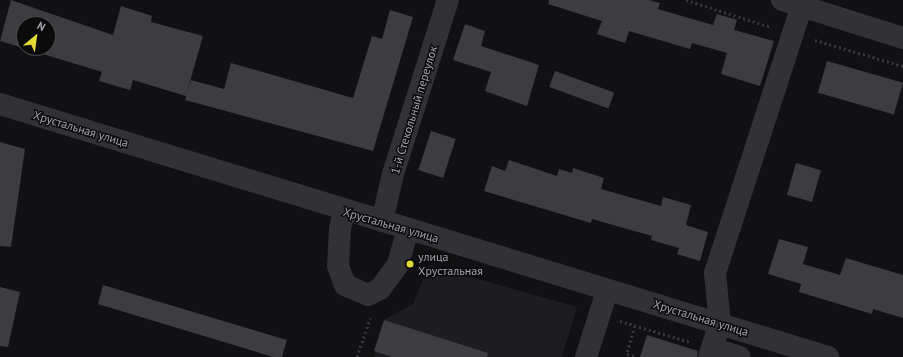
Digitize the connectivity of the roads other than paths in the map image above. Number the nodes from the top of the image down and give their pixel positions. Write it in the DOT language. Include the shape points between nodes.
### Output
graph roads {
  1 [pos="448,0"];
  2 [pos="792,3"];
  3 [pos="903,38"];
  4 [pos="0,104"];
  5 [pos="344,211"];
  6 [pos="382,221"];
  7 [pos="408,229"];
  8 [pos="607,291"];
  9 [pos="720,324"];
  10 [pos="711,353"];
  11 [pos="586,357"];
  12 [pos="740,357"];
  13 [pos="828,357"];
  1 -- 6 [label="street, 1-й Стекольный переулок" via="393,174"];
  2 -- 3 [label="street"];
  2 -- 9 [label="street" via="715,273"];
  4 -- 5 [label="street, Хрустальная улица"];
  5 -- 6 [label="street, Хрустальная улица"];
  5 -- 7 [label="street" via="340,229 338,266 345,285 368,295 380,289 398,264"];
  6 -- 7 [label="street, Хрустальная улица"];
  7 -- 8 [label="street, Хрустальная улица"];
  8 -- 9 [label="street, Хрустальная улица"];
  8 -- 11 [label="street"];
  9 -- 10 [label="street"];
  9 -- 13 [label="street, Хрустальная улица"];
  10 -- 12 [label="street"];
}
